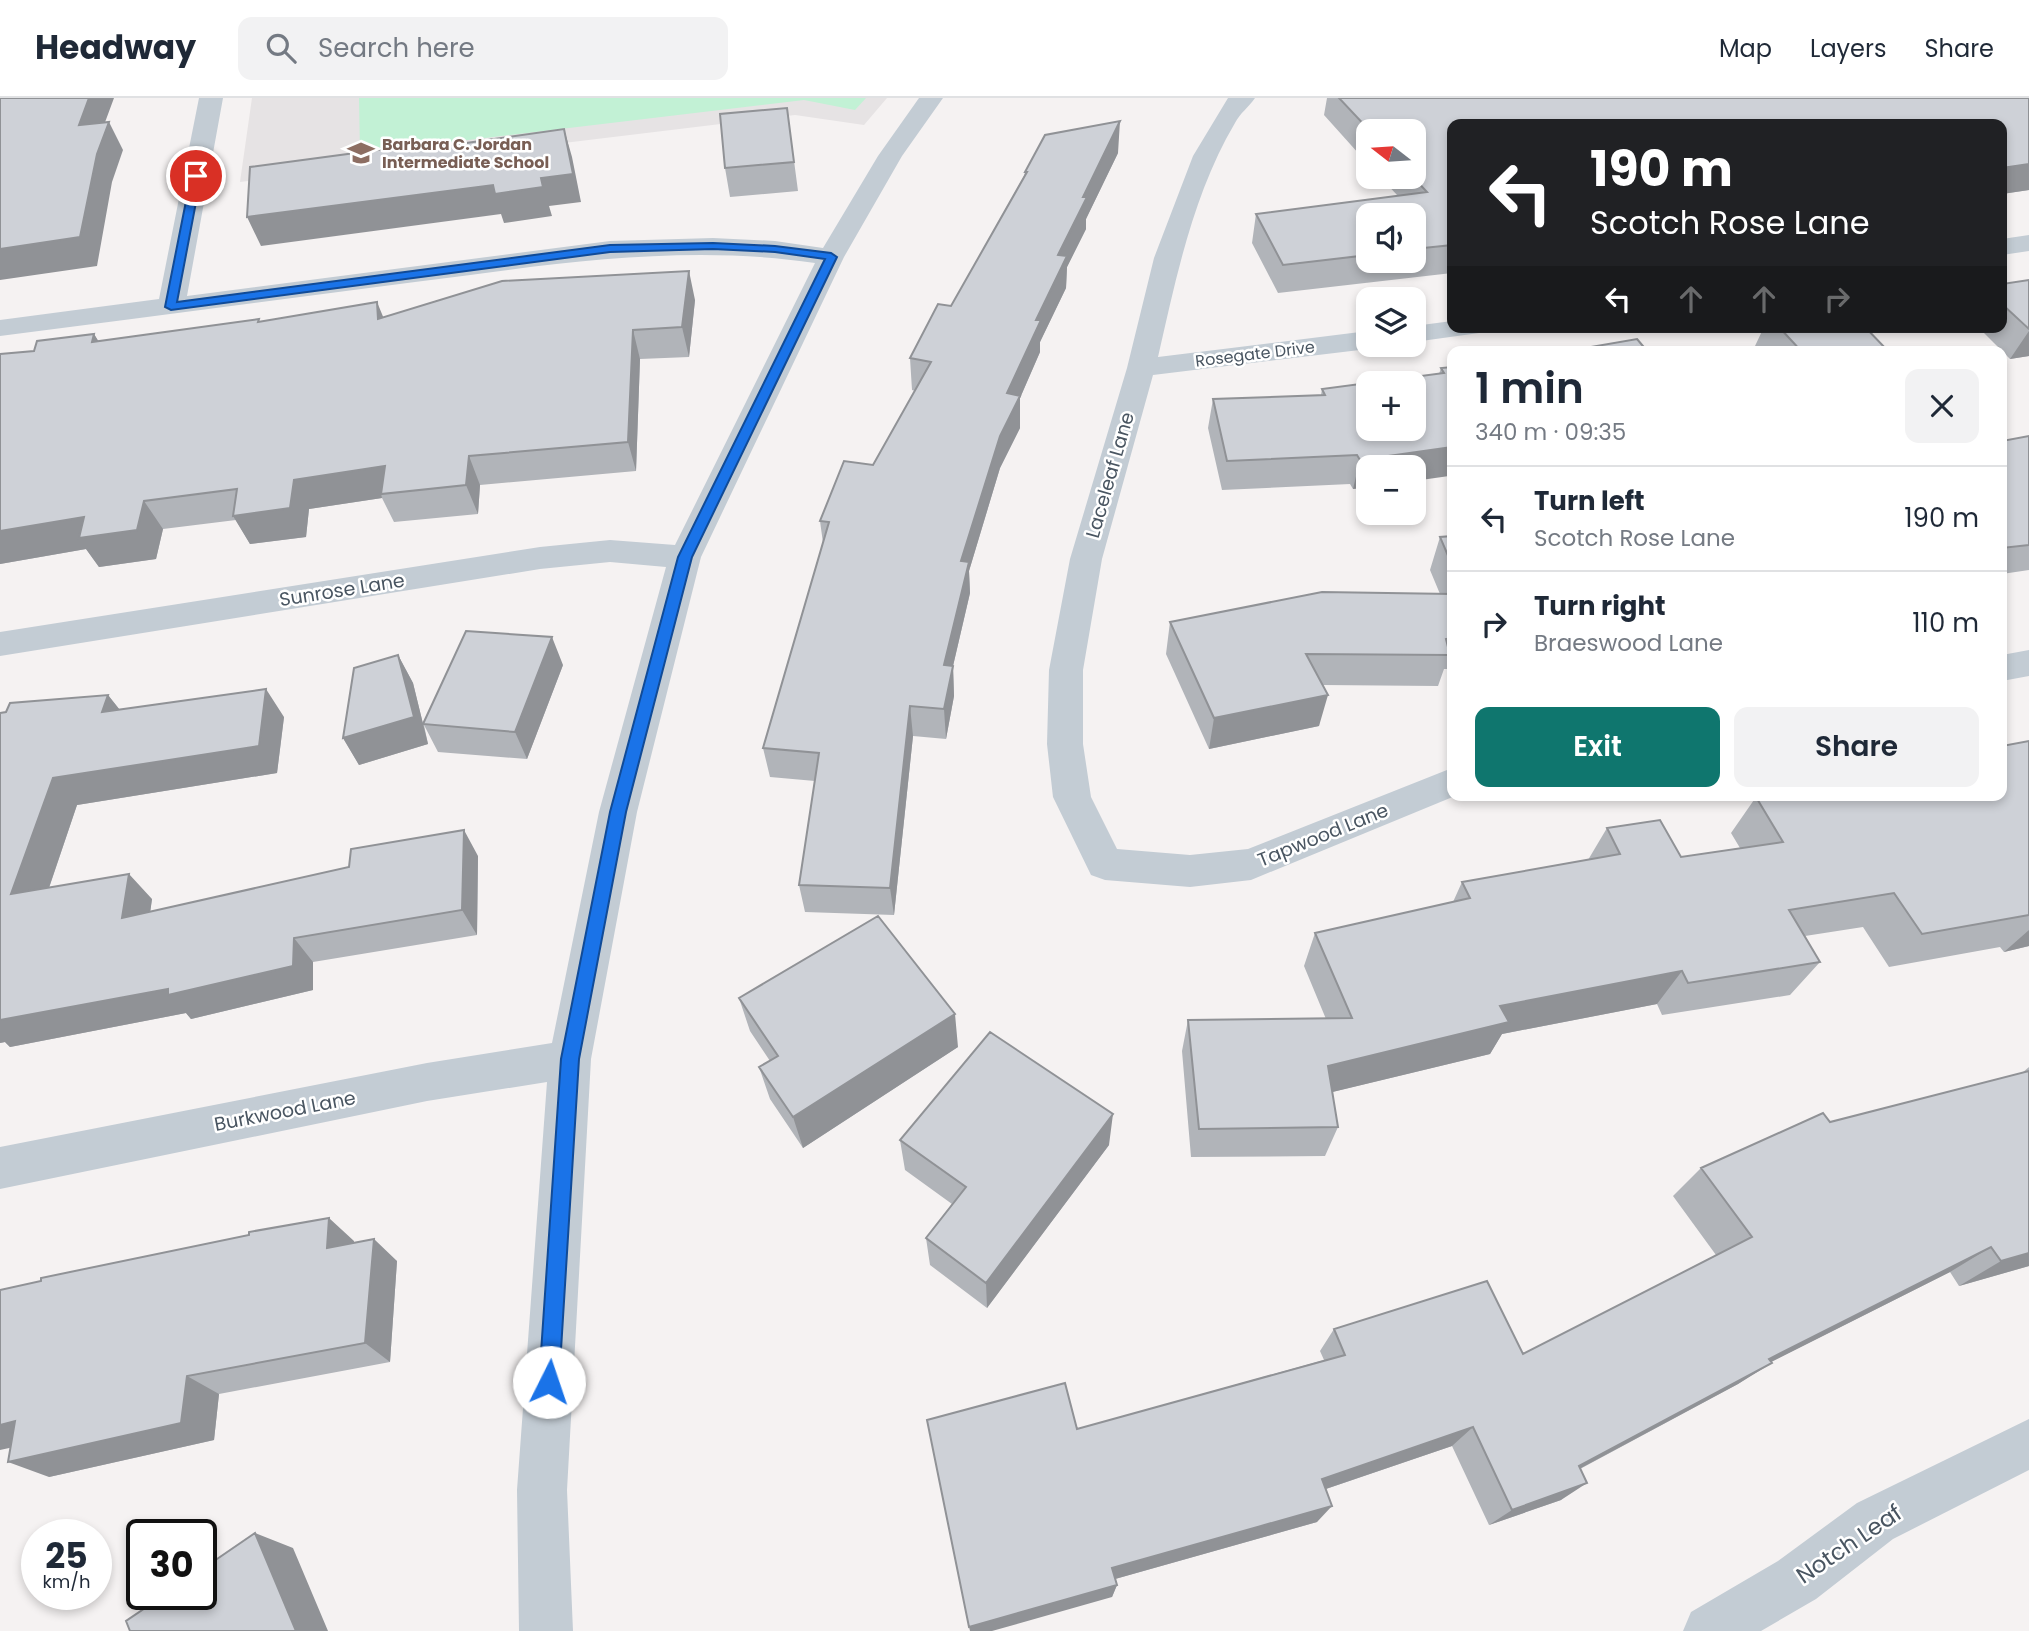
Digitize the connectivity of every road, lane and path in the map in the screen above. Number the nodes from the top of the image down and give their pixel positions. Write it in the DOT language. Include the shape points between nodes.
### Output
graph roads {
  1 [pos="211,98"];
  2 [pos="931,98"];
  3 [pos="1243,98"];
  4 [pos="2029,243"];
  5 [pos="2007,246"];
  6 [pos="831,257"];
  7 [pos="171,307"];
  8 [pos="0,328"];
  9 [pos="1447,330"];
  10 [pos="1426,332"];
  11 [pos="1356,341"];
  12 [pos="1141,368"];
  13 [pos="685,557"];
  14 [pos="0,644"];
  15 [pos="2029,663"];
  16 [pos="2007,667"];
  17 [pos="1447,784"];
  18 [pos="1105,864"];
  19 [pos="570,1059"];
  20 [pos="0,1168"];
  21 [pos="2029,1444"];
  22 [pos="546,1631"];
  23 [pos="1710,1631"];
  1 -- 7 [label="street"];
  2 -- 6 [label="street" via="890,156"];
  3 -- 12 [label="street, Laceleaf Lane" via="1223,122 1205,156 1167,258"];
  4 -- 5 [label="street"];
  6 -- 7 [label="street" via="713,246 610,248"];
  6 -- 13 [label="street"];
  7 -- 8 [label="street"];
  9 -- 10 [label="street"];
  11 -- 12 [label="street, Rosegate Drive"];
  12 -- 18 [label="street, Laceleaf Lane" via="1086,559 1066,670 1072,797"];
  13 -- 14 [label="street, Sunrose Lane" via="610,551 540,558"];
  13 -- 19 [label="street" via="618,812"];
  15 -- 16 [label="street"];
  17 -- 18 [label="street, Tapwood Lane" via="1251,864 1190,871"];
  19 -- 20 [label="street, Burkwood Lane" via="427,1082"];
  19 -- 22 [label="street" via="542,1490"];
  21 -- 23 [label="street, Notch Leaf" via="1875,1521 1797,1580"];
}
